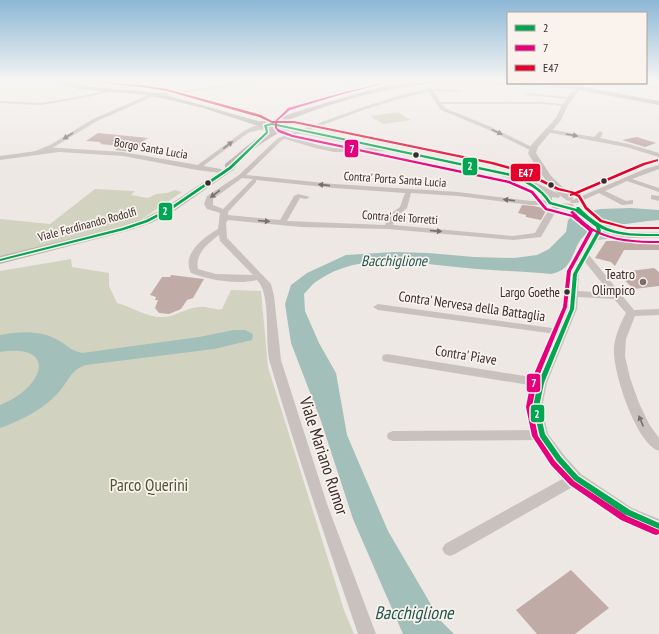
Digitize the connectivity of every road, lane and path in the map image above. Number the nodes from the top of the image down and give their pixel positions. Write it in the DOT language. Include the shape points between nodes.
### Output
graph roads {
  1 [pos="116,111"];
  2 [pos="220,111"];
  3 [pos="309,111"];
  4 [pos="359,111"];
  5 [pos="447,111"];
  6 [pos="562,111"];
  7 [pos="272,126"];
  8 [pos="296,130"];
  9 [pos="548,131"];
  10 [pos="600,133"];
  11 [pos="285,137"];
  12 [pos="596,139"];
  13 [pos="533,148"];
  14 [pos="378,149"];
  15 [pos="46,150"];
  16 [pos="659,156"];
  17 [pos="0,158"];
  18 [pos="235,160"];
  19 [pos="659,167"];
  20 [pos="197,168"];
  21 [pos="221,171"];
  22 [pos="241,176"];
  23 [pos="212,179"];
  24 [pos="628,179"];
  25 [pos="254,181"];
  26 [pos="657,188"];
  27 [pos="409,190"];
  28 [pos="600,191"];
  29 [pos="306,197"];
  30 [pos="630,202"];
  31 [pos="565,203"];
  32 [pos="225,214"];
  33 [pos="282,223"];
  34 [pos="388,227"];
  35 [pos="222,230"];
  36 [pos="602,232"];
  37 [pos="659,235"];
  38 [pos="584,256"];
  39 [pos="0,260"];
  40 [pos="578,267"];
  41 [pos="596,272"];
  42 [pos="254,278"];
  43 [pos="574,294"];
  44 [pos="617,296"];
  45 [pos="378,307"];
  46 [pos="659,312"];
  47 [pos="631,313"];
  48 [pos="561,332"];
  49 [pos="387,358"];
  50 [pos="541,383"];
  51 [pos="542,435"];
  52 [pos="393,436"];
  53 [pos="659,446"];
  54 [pos="576,478"];
  55 [pos="659,526"];
  56 [pos="450,549"];
  57 [pos="367,634"];
  1 -- 15 [label="street, one-way" via="95,120"];
  2 -- 7 [label="main road"];
  3 -- 7 [label="main road"];
  4 -- 8 [label="street"];
  5 -- 13 [label="street, one-way"];
  6 -- 9 [label="street" via="559,119"];
  7 -- 8 [label="street"];
  7 -- 18 [label="main road" via="262,138"];
  20 -- 7 [label="street, one-way" via="246,132 254,128"];
  8 -- 11 [label="street"];
  8 -- 14 [label="street"];
  9 -- 12 [label="street, one-way"];
  9 -- 13 [label="street"];
  10 -- 12 [label="street"];
  11 -- 14 [label="street" via="334,150"];
  11 -- 22 [label="street" via="274,143"];
  12 -- 16 [label="street" via="627,145"];
  13 -- 31 [label="street" via="532,153 537,164 556,186"];
  14 -- 31 [label="street" via="511,175"];
  15 -- 17 [label="street, Borgo Santa Lucia"];
  15 -- 20 [label="street, Borgo Santa Lucia" via="144,157"];
  18 -- 21 [label="main road"];
  18 -- 23 [label="main road, Viale Ferdinando Rodolfi" via="230,168"];
  19 -- 24 [label="street, Contra' Porta Santa Lucia"];
  20 -- 21 [label="street, Borgo Santa Lucia"];
  21 -- 23 [label="main road"];
  27 -- 22 [label="street, Contra' Porta Santa Lucia, one-way" via="334,186"];
  22 -- 32 [label="street, one-way" via="212,196 209,201 208,204 213,209"];
  23 -- 39 [label="main road, Viale Ferdinando Rodolfi" via="170,209 147,221"];
  24 -- 26 [label="street"];
  24 -- 28 [label="street, Contra' Porta Santa Lucia"];
  25 -- 32 [label="street"];
  31 -- 27 [label="street, Contra' Porta Santa Lucia, one-way" via="531,203"];
  27 -- 34 [label="street" via="403,208 393,216"];
  28 -- 30 [label="street" via="625,203"];
  28 -- 31 [label="street, Contra' Porta Santa Lucia"];
  29 -- 33 [label="street" via="298,196"];
  34 -- 31 [label="street, Contra' dei Torretti, one-way" via="512,238 529,237 538,235 551,214"];
  31 -- 36 [label="street"];
  32 -- 33 [label="street, Contra' dei Torretti, one-way"];
  32 -- 35 [label="street"];
  33 -- 34 [label="street, Contra' dei Torretti"];
  35 -- 42 [label="street" via="200,247 193,258 194,271 204,276"];
  35 -- 57 [label="street, Viale Mariano Rumor" via="223,239 266,284 275,360 320,504"];
  36 -- 37 [label="street"];
  36 -- 38 [label="street"];
  38 -- 40 [label="street"];
  38 -- 41 [label="street"];
  40 -- 41 [label="street"];
  40 -- 43 [label="street"];
  41 -- 44 [label="street"];
  43 -- 44 [label="street"];
  43 -- 48 [label="street" via="572,309"];
  44 -- 47 [label="street"];
  45 -- 48 [label="street, Contra' Nervesa della Battaglia"];
  46 -- 47 [label="street"];
  53 -- 47 [label="street, one-way" via="647,434 620,361 619,348"];
  48 -- 50 [label="street"];
  49 -- 50 [label="street, Contra' Piave"];
  50 -- 51 [label="street" via="536,407"];
  51 -- 52 [label="street"];
  51 -- 54 [label="street"];
  54 -- 55 [label="street" via="627,512"];
  54 -- 56 [label="street"];
}
